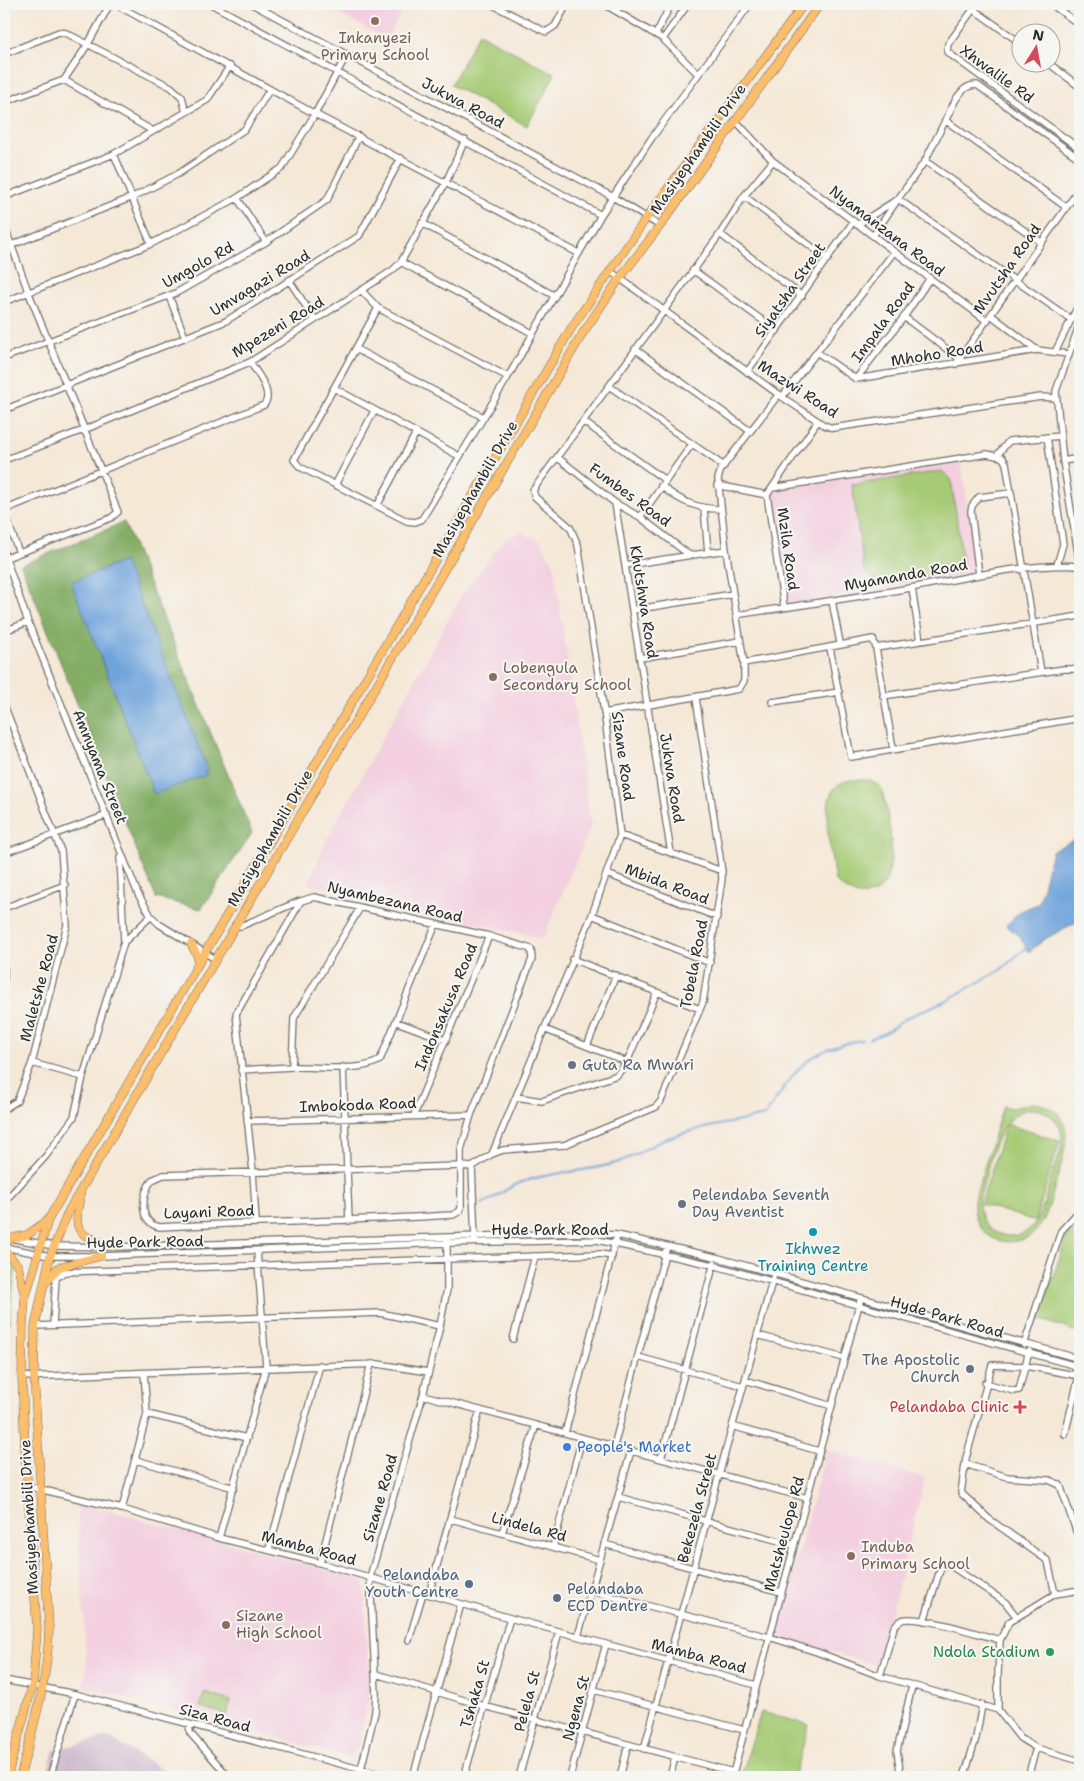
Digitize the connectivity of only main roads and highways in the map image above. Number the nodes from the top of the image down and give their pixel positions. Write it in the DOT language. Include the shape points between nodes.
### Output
graph roads {
  1 [pos="804,4"];
  2 [pos="820,4"];
  3 [pos="191,944"];
  4 [pos="197,968"];
  5 [pos="83,1183"];
  6 [pos="48,1220"];
  7 [pos="6,1238"];
  8 [pos="113,1247"];
  9 [pos="4,1248"];
  10 [pos="101,1256"];
  11 [pos="43,1284"];
  12 [pos="25,1299"];
  13 [pos="7,1777"];
  14 [pos="20,1777"];
  1 -- 4 [label="main road, Masiyephambili Drive" via="647,217 572,326"];
  2 -- 5 [label="main road, Masiyephambili Drive" via="583,333"];
  3 -- 4 [label="main road" via="198,957"];
  4 -- 6 [label="main road, Masiyephambili Drive"];
  5 -- 8 [label="main road" via="76,1218 79,1229 89,1238"];
  5 -- 11 [label="main road, Masiyephambili Drive" via="50,1256"];
  6 -- 7 [label="main road" via="26,1235"];
  6 -- 12 [label="main road, Masiyephambili Drive"];
  9 -- 12 [label="main road" via="18,1266"];
  10 -- 11 [label="main road" via="59,1267"];
  11 -- 14 [label="main road, Masiyephambili Drive" via="35,1326 34,1376 49,1629 44,1687"];
  12 -- 13 [label="main road, Masiyephambili Drive" via="22,1377 37,1629 32,1684"];
}
